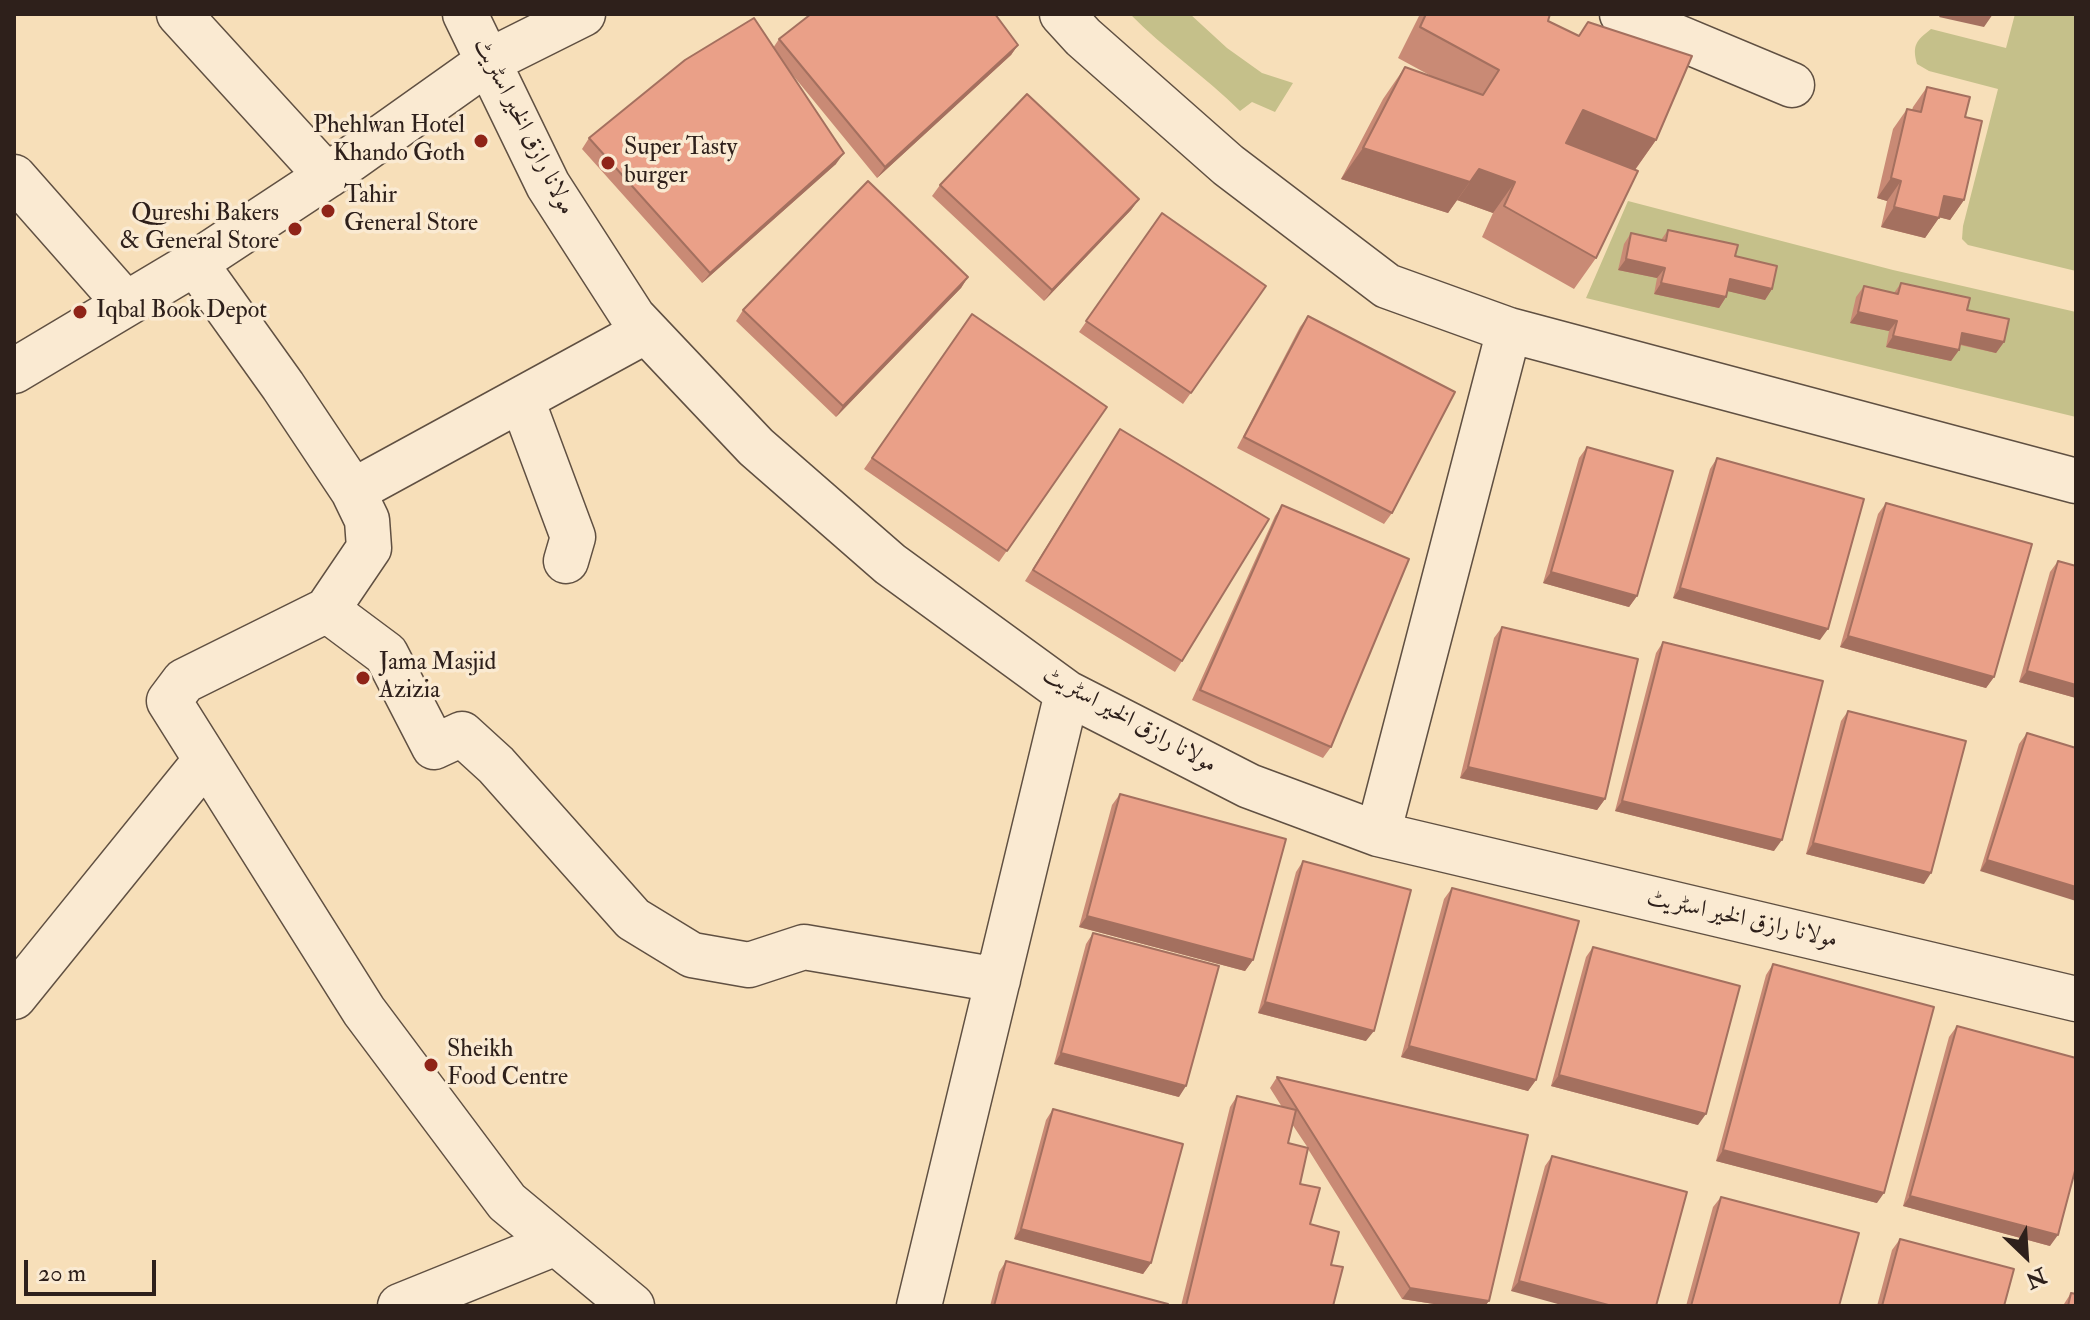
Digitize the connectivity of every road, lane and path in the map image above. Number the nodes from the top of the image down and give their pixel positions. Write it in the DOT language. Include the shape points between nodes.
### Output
graph roads {
  1 [pos="179,14"];
  2 [pos="465,14"];
  3 [pos="583,14"];
  4 [pos="1062,14"];
  5 [pos="1622,14"];
  6 [pos="489,61"];
  7 [pos="1792,85"];
  8 [pos="327,176"];
  9 [pos="14,177"];
  10 [pos="195,263"];
  11 [pos="126,304"];
  12 [pos="1509,330"];
  13 [pos="646,331"];
  14 [pos="14,371"];
  15 [pos="522,400"];
  16 [pos="2076,481"];
  17 [pos="353,491"];
  18 [pos="566,561"];
  19 [pos="327,610"];
  20 [pos="1067,693"];
  21 [pos="205,761"];
  22 [pos="1378,834"];
  23 [pos="998,980"];
  24 [pos="14,997"];
  25 [pos="2076,999"];
  26 [pos="556,1243"];
  27 [pos="400,1306"];
  28 [pos="632,1306"];
  29 [pos="919,1306"];
  1 -- 8 [label="street"];
  2 -- 6 [label="street, مولانا رازق الخیر اسٹریٹ"];
  3 -- 6 [label="street"];
  4 -- 12 [label="street" via="1228,165 1387,286"];
  5 -- 7 [label="street"];
  6 -- 8 [label="street"];
  6 -- 13 [label="street, مولانا رازق الخیر اسٹریٹ" via="548,185"];
  8 -- 10 [label="street"];
  9 -- 11 [label="street"];
  10 -- 11 [label="street"];
  10 -- 17 [label="street"];
  11 -- 14 [label="street"];
  12 -- 16 [label="street"];
  12 -- 22 [label="street"];
  13 -- 15 [label="street"];
  13 -- 20 [label="street, مولانا رازق الخیر اسٹریٹ" via="756,447 890,564"];
  15 -- 17 [label="street"];
  15 -- 18 [label="street" via="573,537"];
  17 -- 19 [label="street" via="367,520 369,548"];
  19 -- 21 [label="street" via="184,681 169,701"];
  19 -- 23 [label="street" via="386,654 434,747 462,734 633,919 692,955 749,965 804,947"];
  20 -- 22 [label="street, مولانا رازق الخیر اسٹریٹ" via="1249,786"];
  20 -- 23 [label="street"];
  21 -- 24 [label="street"];
  21 -- 26 [label="street" via="364,1011 507,1202"];
  22 -- 25 [label="street, مولانا رازق الخیر اسٹریٹ"];
  23 -- 29 [label="street"];
  26 -- 27 [label="street"];
  26 -- 28 [label="street"];
}
